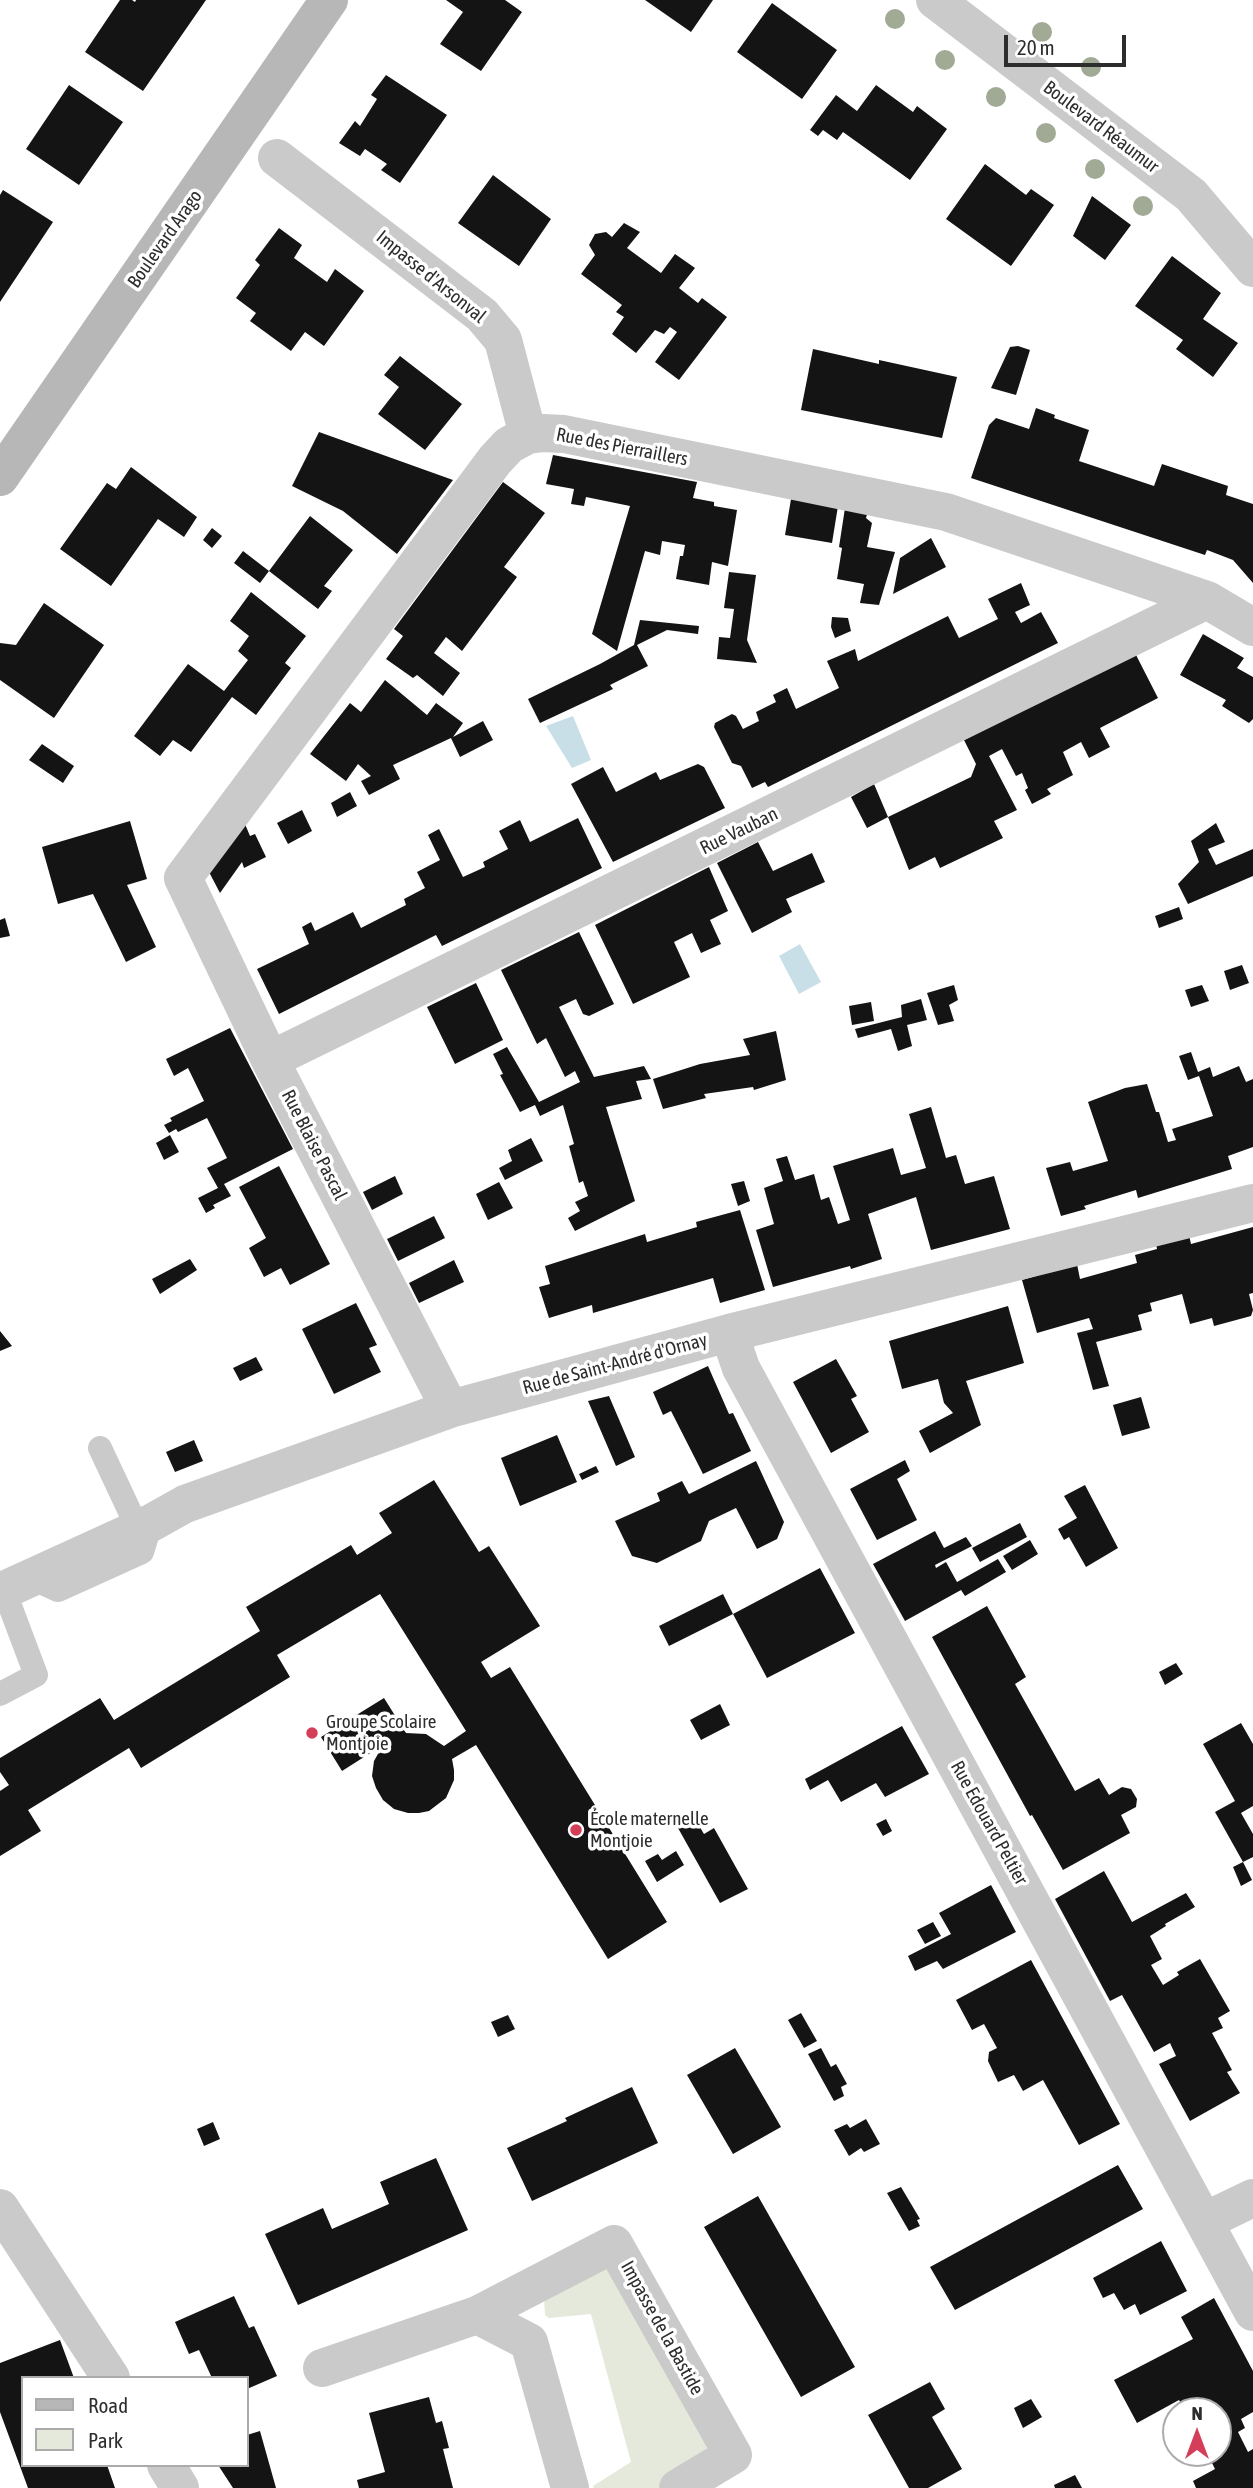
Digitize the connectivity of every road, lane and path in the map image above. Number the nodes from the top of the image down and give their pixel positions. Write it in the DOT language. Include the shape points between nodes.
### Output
graph roads {
  1 [pos="329,0"];
  2 [pos="935,0"];
  3 [pos="277,158"];
  4 [pos="1253,268"];
  5 [pos="527,435"];
  6 [pos="0,477"];
  7 [pos="1207,600"];
  8 [pos="1253,626"];
  9 [pos="183,878"];
  10 [pos="270,1060"];
  11 [pos="1253,1203"];
  12 [pos="729,1333"];
  13 [pos="450,1409"];
  14 [pos="100,1448"];
  15 [pos="145,1526"];
  16 [pos="12,1587"];
  17 [pos="0,1694"];
  18 [pos="1253,2198"];
  19 [pos="0,2208"];
  20 [pos="1205,2221"];
  21 [pos="1253,2312"];
  22 [pos="477,2315"];
  23 [pos="323,2368"];
  24 [pos="110,2376"];
  25 [pos="167,2467"];
  26 [pos="180,2488"];
  27 [pos="570,2488"];
  28 [pos="678,2488"];
  1 -- 6 [label="main road, Boulevard Arago"];
  2 -- 4 [label="street, Boulevard Réaumur" via="1191,195"];
  3 -- 5 [label="street, Impasse d'Arsonval" via="482,315 503,340"];
  5 -- 7 [label="street, Rue des Pierraillers" via="564,434 946,512"];
  5 -- 9 [label="street, Rue des Pierraillers" via="495,460"];
  7 -- 8 [label="street, Rue des Pierraillers"];
  7 -- 10 [label="street, Rue Vauban"];
  9 -- 10 [label="street, Rue Blaise Pascal"];
  10 -- 13 [label="street, Rue Blaise Pascal"];
  11 -- 12 [label="street, Rue de Saint-André d'Ornay"];
  12 -- 13 [label="street, Rue de Saint-André d'Ornay"];
  12 -- 20 [label="street, Rue Edouard Peltier" via="741,1368"];
  13 -- 15 [label="street, Rue de Saint-André d'Ornay" via="185,1504"];
  14 -- 15 [label="lane"];
  15 -- 16 [label="street, Rue de Saint-André d'Ornay"];
  16 -- 17 [label="lane" via="36,1675"];
  18 -- 20 [label="street"];
  19 -- 24 [label="street"];
  20 -- 21 [label="street, Rue Edouard Peltier"];
  22 -- 23 [label="street, Impasse de la Bastide"];
  22 -- 27 [label="street" via="529,2342"];
  22 -- 28 [label="street, Impasse de la Bastide" via="614,2244 733,2455"];
  25 -- 26 [label="street"];
}
